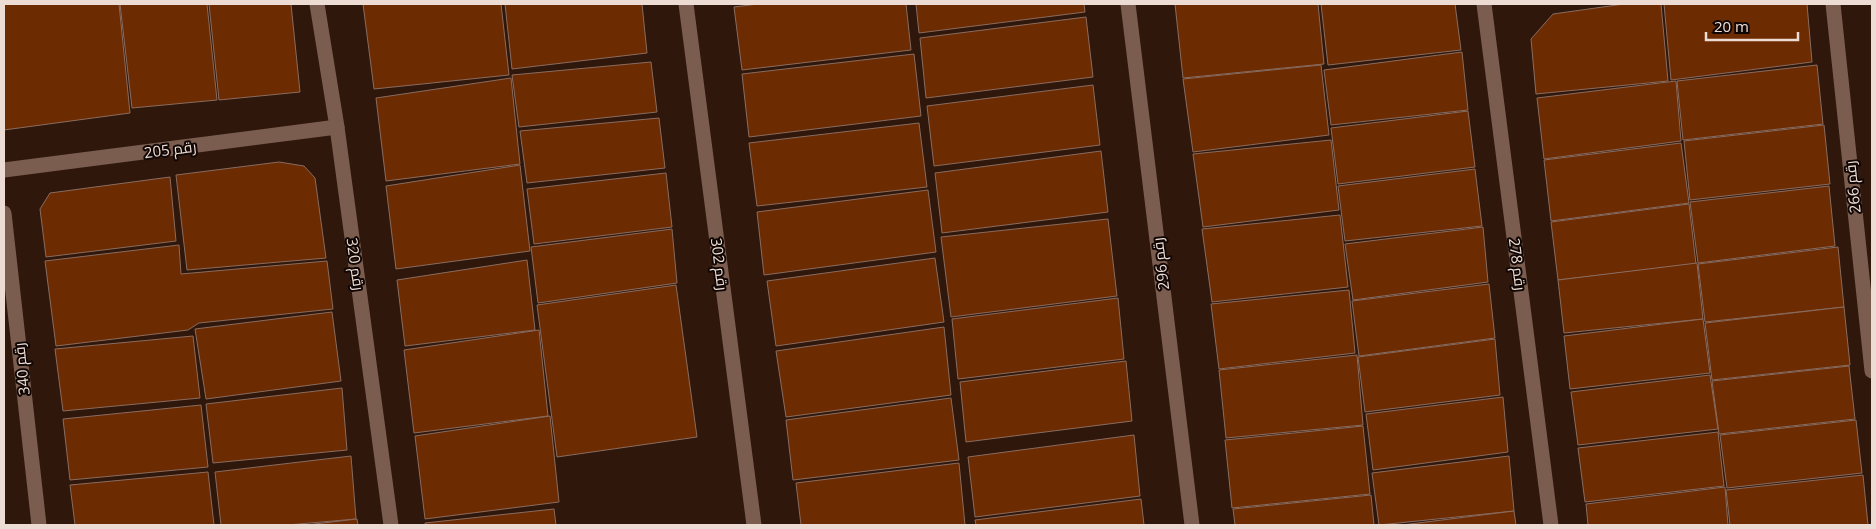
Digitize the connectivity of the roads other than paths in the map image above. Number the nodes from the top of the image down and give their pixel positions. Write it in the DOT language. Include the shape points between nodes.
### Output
graph roads {
  1 [pos="317,4"];
  2 [pos="686,4"];
  3 [pos="1128,4"];
  4 [pos="1484,4"];
  5 [pos="1833,4"];
  6 [pos="337,127"];
  7 [pos="4,170"];
  8 [pos="4,213"];
  9 [pos="1872,371"];
  10 [pos="39,525"];
  11 [pos="391,525"];
  12 [pos="754,525"];
  13 [pos="1192,525"];
  14 [pos="1551,525"];
  1 -- 6 [label="street, رقم 320"];
  2 -- 12 [label="street, رقم 302"];
  3 -- 13 [label="street, رقم 296"];
  4 -- 14 [label="street, رقم 278"];
  5 -- 9 [label="street, رقم 266"];
  6 -- 7 [label="street, رقم 205"];
  6 -- 11 [label="street, رقم 320"];
  8 -- 10 [label="street, رقم 340"];
}
